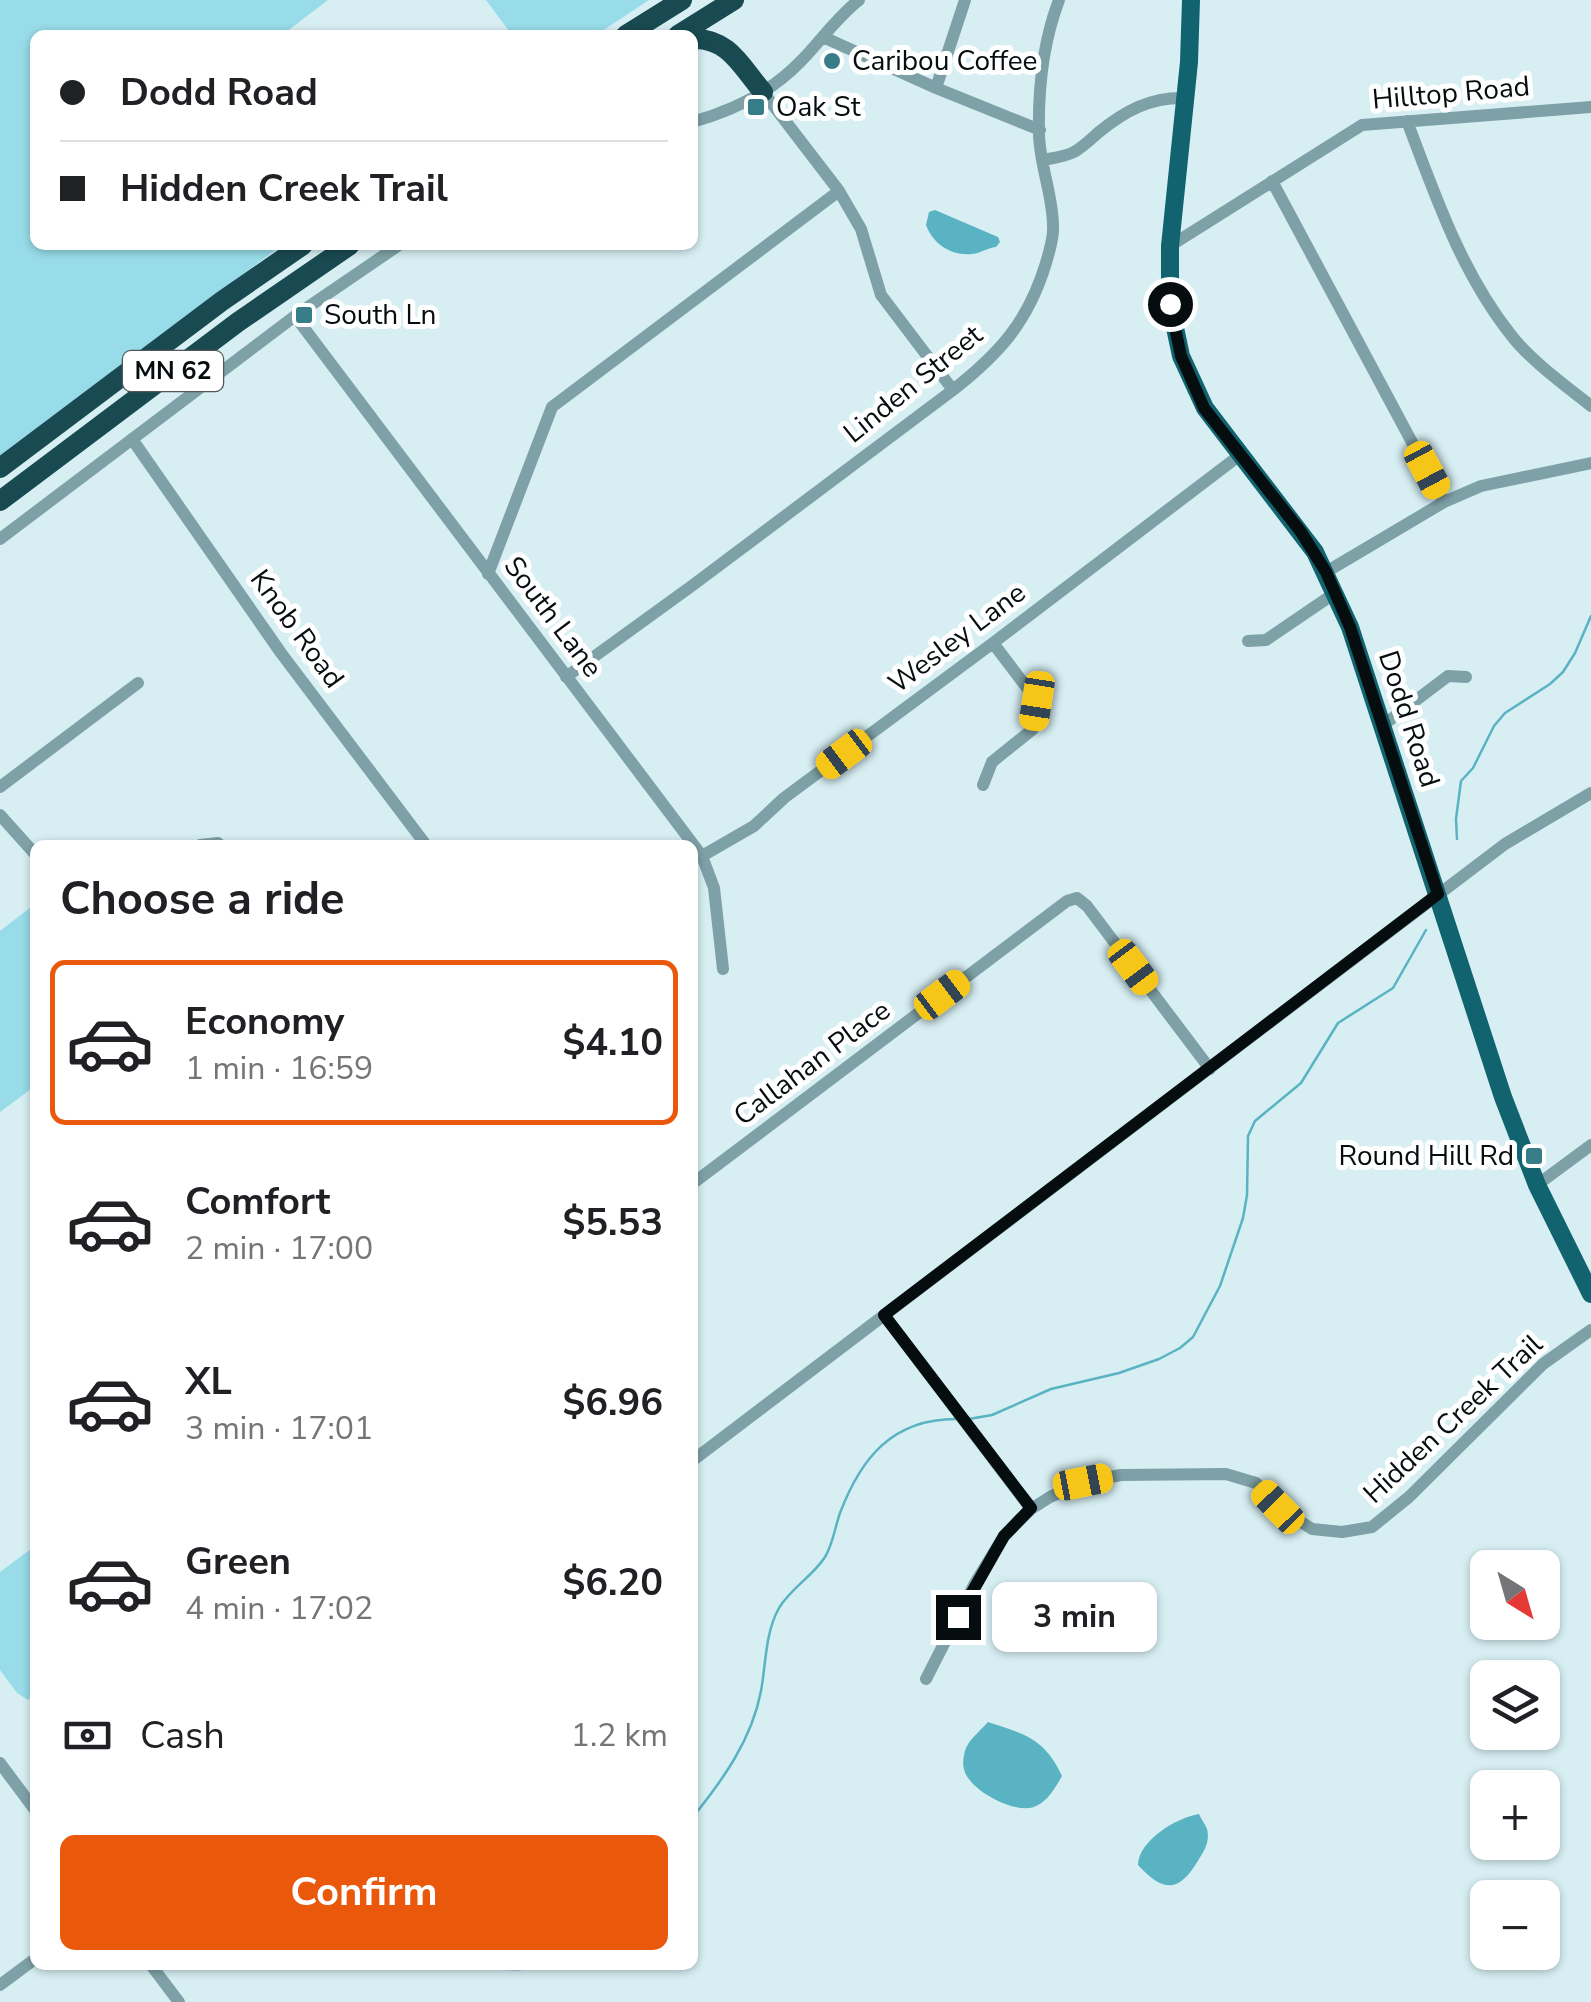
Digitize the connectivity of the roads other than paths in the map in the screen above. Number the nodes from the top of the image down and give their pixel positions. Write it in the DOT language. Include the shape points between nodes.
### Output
graph roads {
  1 [pos="682,0"];
  2 [pos="734,0"];
  3 [pos="859,0"];
  4 [pos="965,0"];
  5 [pos="1059,0"];
  6 [pos="1191,0"];
  7 [pos="634,30"];
  8 [pos="686,30"];
  9 [pos="823,37"];
  10 [pos="698,39"];
  11 [pos="936,88"];
  12 [pos="762,92"];
  13 [pos="1185,98"];
  14 [pos="1591,106"];
  15 [pos="698,120"];
  16 [pos="1408,121"];
  17 [pos="1040,130"];
  18 [pos="1043,160"];
  19 [pos="1272,181"];
  20 [pos="838,190"];
  21 [pos="1170,246"];
  22 [pos="296,250"];
  23 [pos="331,250"];
  24 [pos="343,250"];
  25 [pos="392,250"];
  26 [pos="286,289"];
  27 [pos="295,316"];
  28 [pos="953,390"];
  29 [pos="1591,406"];
  30 [pos="132,439"];
  31 [pos="1240,455"];
  32 [pos="1591,463"];
  33 [pos="0,468"];
  34 [pos="0,501"];
  35 [pos="1444,502"];
  36 [pos="0,539"];
  37 [pos="1326,572"];
  38 [pos="488,574"];
  39 [pos="1336,593"];
  40 [pos="1248,641"];
  41 [pos="993,643"];
  42 [pos="566,677"];
  43 [pos="1466,677"];
  44 [pos="138,683"];
  45 [pos="1382,726"];
  46 [pos="983,786"];
  47 [pos="0,787"];
  48 [pos="1591,793"];
  49 [pos="0,815"];
  50 [pos="422,840"];
  51 [pos="690,840"];
  52 [pos="30,848"];
  53 [pos="698,851"];
  54 [pos="702,856"];
  55 [pos="1438,894"];
  56 [pos="723,969"];
  57 [pos="1210,1068"];
  58 [pos="1591,1145"];
  59 [pos="698,1179"];
  60 [pos="1537,1186"];
  61 [pos="1591,1294"];
  62 [pos="884,1315"];
  63 [pos="1591,1330"];
  64 [pos="698,1456"];
  65 [pos="1031,1508"];
  66 [pos="926,1680"];
  67 [pos="0,1763"];
  68 [pos="30,1803"];
  69 [pos="30,1963"];
  70 [pos="155,1970"];
  71 [pos="0,1986"];
  72 [pos="180,2002"];
  1 -- 7 [label="highway"];
  2 -- 8 [label="highway"];
  3 -- 9 [label="street"];
  4 -- 11 [label="street"];
  5 -- 17 [label="street, Linden Street" via="1042,64"];
  6 -- 13 [label="main road, Dodd Road"];
  9 -- 11 [label="street"];
  9 -- 12 [label="street"];
  10 -- 12 [label="highway" via="732,52"];
  11 -- 17 [label="street"];
  12 -- 15 [label="street"];
  12 -- 20 [label="street"];
  13 -- 18 [label="street" via="1142,104 1075,152"];
  13 -- 21 [label="main road, Dodd Road"];
  14 -- 16 [label="street, Hilltop Road"];
  16 -- 19 [label="street, Hilltop Road" via="1362,125"];
  16 -- 29 [label="street" via="1476,282 1512,337"];
  17 -- 18 [label="street, Linden Street"];
  18 -- 28 [label="street, Linden Street" via="1054,228 1036,295 986,363"];
  19 -- 21 [label="street, Hilltop Road"];
  19 -- 35 [label="street"];
  20 -- 28 [label="street" via="860,229 881,294"];
  20 -- 38 [label="street" via="552,407"];
  21 -- 31 [label="main road, Dodd Road" via="1170,304 1181,356 1204,408"];
  22 -- 33 [label="highway, MN 62"];
  23 -- 26 [label="highway"];
  24 -- 26 [label="highway, MN 62"];
  25 -- 27 [label="street"];
  26 -- 34 [label="highway, MN 62"];
  27 -- 30 [label="street"];
  27 -- 38 [label="street, South Lane"];
  28 -- 42 [label="street, Linden Street"];
  30 -- 36 [label="street"];
  30 -- 50 [label="street, Knob Road"];
  31 -- 37 [label="main road, Dodd Road"];
  31 -- 41 [label="street, Wesley Lane"];
  32 -- 35 [label="street" via="1481,486"];
  35 -- 37 [label="street"];
  37 -- 39 [label="main road, Dodd Road"];
  38 -- 42 [label="street, South Lane"];
  39 -- 40 [label="street" via="1266,640"];
  39 -- 45 [label="main road, Dodd Road"];
  41 -- 46 [label="street" via="1037,701 1033,729 992,762"];
  41 -- 54 [label="street, Wesley Lane" via="754,826"];
  42 -- 51 [label="street, South Lane"];
  43 -- 45 [label="street" via="1448,676"];
  44 -- 47 [label="street"];
  45 -- 55 [label="main road, Dodd Road"];
  48 -- 55 [label="street"];
  49 -- 52 [label="street"];
  53 -- 54 [label="street, South Lane"];
  54 -- 56 [label="street, South Lane" via="714,888"];
  55 -- 57 [label="street"];
  55 -- 60 [label="main road, Dodd Road"];
  57 -- 59 [label="street, Callahan Place" via="1087,906 1067,900"];
  57 -- 62 [label="street"];
  58 -- 60 [label="street"];
  60 -- 61 [label="main road, Dodd Road"];
  62 -- 64 [label="street"];
  62 -- 65 [label="street"];
  63 -- 65 [label="street, Hidden Creek Trail" via="1543,1364 1372,1526 1312,1529 1256,1483 1226,1474 1122,1475 1083,1482"];
  65 -- 66 [label="street, Hidden Creek Trail" via="1004,1536"];
  67 -- 68 [label="street"];
  69 -- 71 [label="street"];
  70 -- 72 [label="street"];
}
